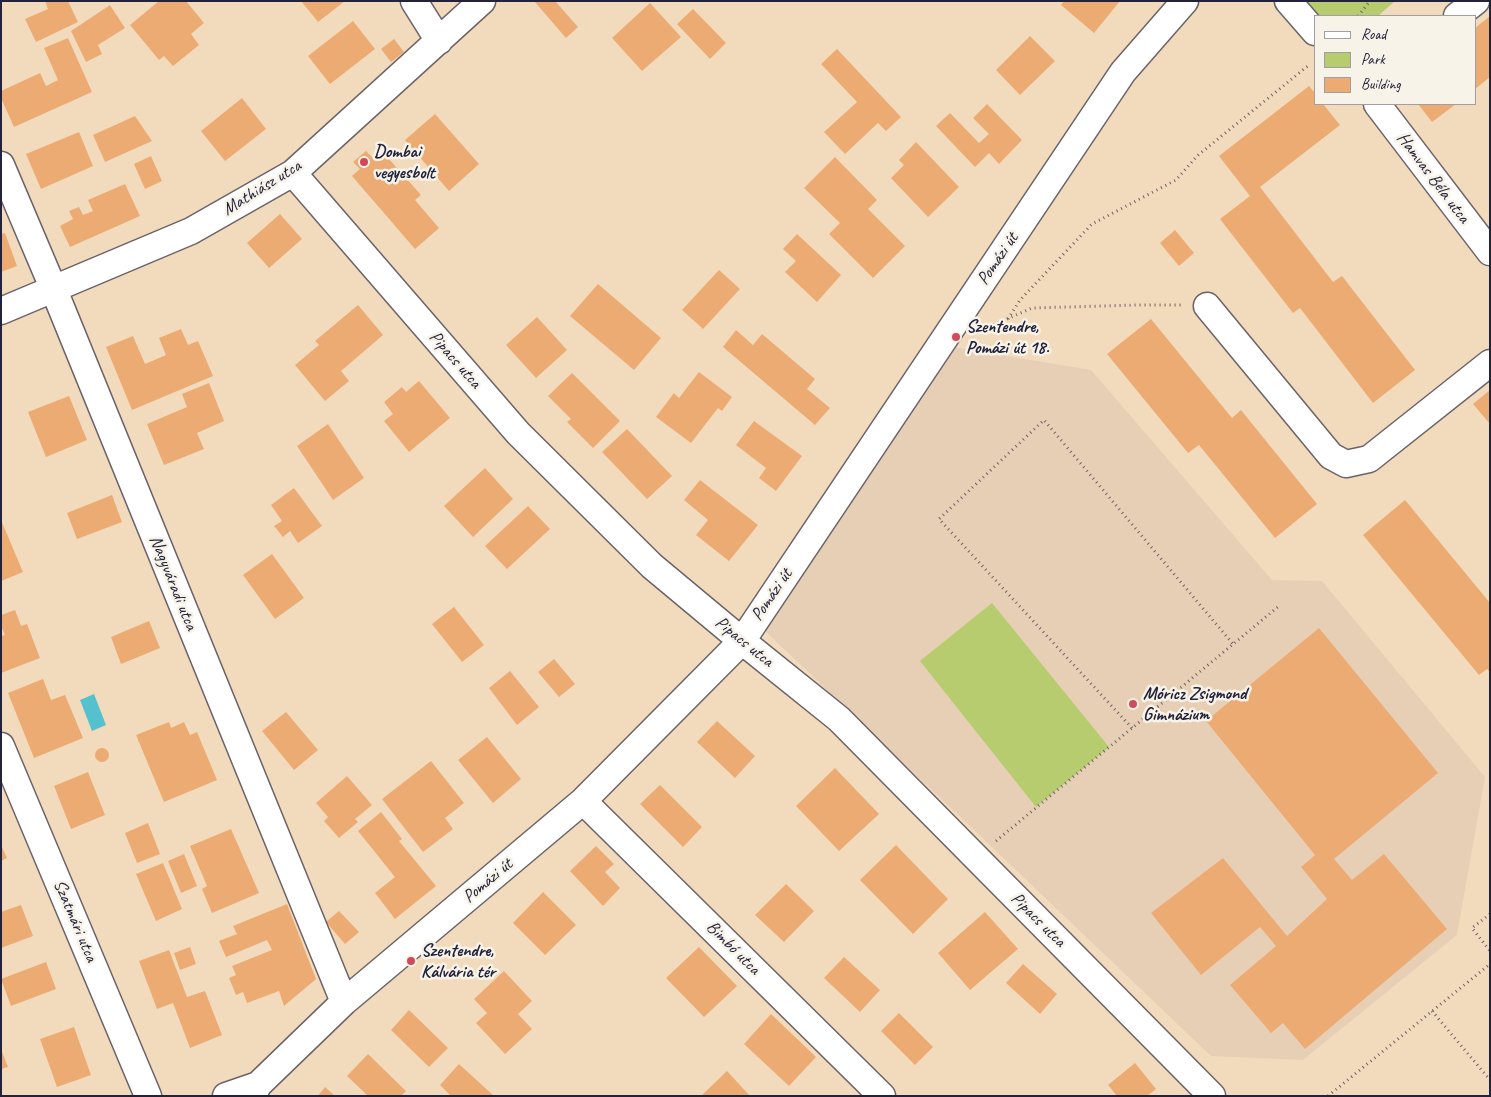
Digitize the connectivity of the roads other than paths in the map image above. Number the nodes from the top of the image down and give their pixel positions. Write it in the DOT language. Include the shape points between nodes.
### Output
graph roads {
  1 [pos="414,1"];
  2 [pos="482,1"];
  3 [pos="1185,1"];
  4 [pos="1288,1"];
  5 [pos="1476,1"];
  6 [pos="1458,15"];
  7 [pos="1314,31"];
  8 [pos="439,41"];
  9 [pos="1378,105"];
  10 [pos="1,165"];
  11 [pos="293,173"];
  12 [pos="1490,252"];
  13 [pos="54,290"];
  14 [pos="1208,306"];
  15 [pos="1,311"];
  16 [pos="1490,363"];
  17 [pos="742,641"];
  18 [pos="1,746"];
  19 [pos="583,801"];
  20 [pos="344,1002"];
  21 [pos="255,1091"];
  22 [pos="148,1096"];
  23 [pos="226,1096"];
  24 [pos="882,1096"];
  25 [pos="1212,1096"];
  1 -- 8 [label="street"];
  2 -- 8 [label="street, Mathiász utca"];
  3 -- 17 [label="street, Pomázi út" via="1123,72"];
  4 -- 7 [label="street"];
  5 -- 6 [label="street"];
  8 -- 11 [label="street, Mathiász utca"];
  9 -- 12 [label="street, Hamvas Béla utca"];
  10 -- 13 [label="street, Nagyváradi utca"];
  11 -- 13 [label="street, Mathiász utca" via="191,231"];
  11 -- 17 [label="street, Pipacs utca" via="518,433 652,566"];
  13 -- 15 [label="street, Mathiász utca"];
  13 -- 20 [label="street, Nagyváradi utca"];
  14 -- 16 [label="street" via="1331,456 1346,464 1369,459"];
  17 -- 19 [label="street, Pomázi út"];
  17 -- 25 [label="street, Pipacs utca" via="840,719"];
  18 -- 22 [label="street, Szatmári utca"];
  19 -- 20 [label="street, Pomázi út"];
  19 -- 24 [label="street, Bimbó utca"];
  20 -- 21 [label="street, Pomázi út"];
  21 -- 23 [label="street"];
}
